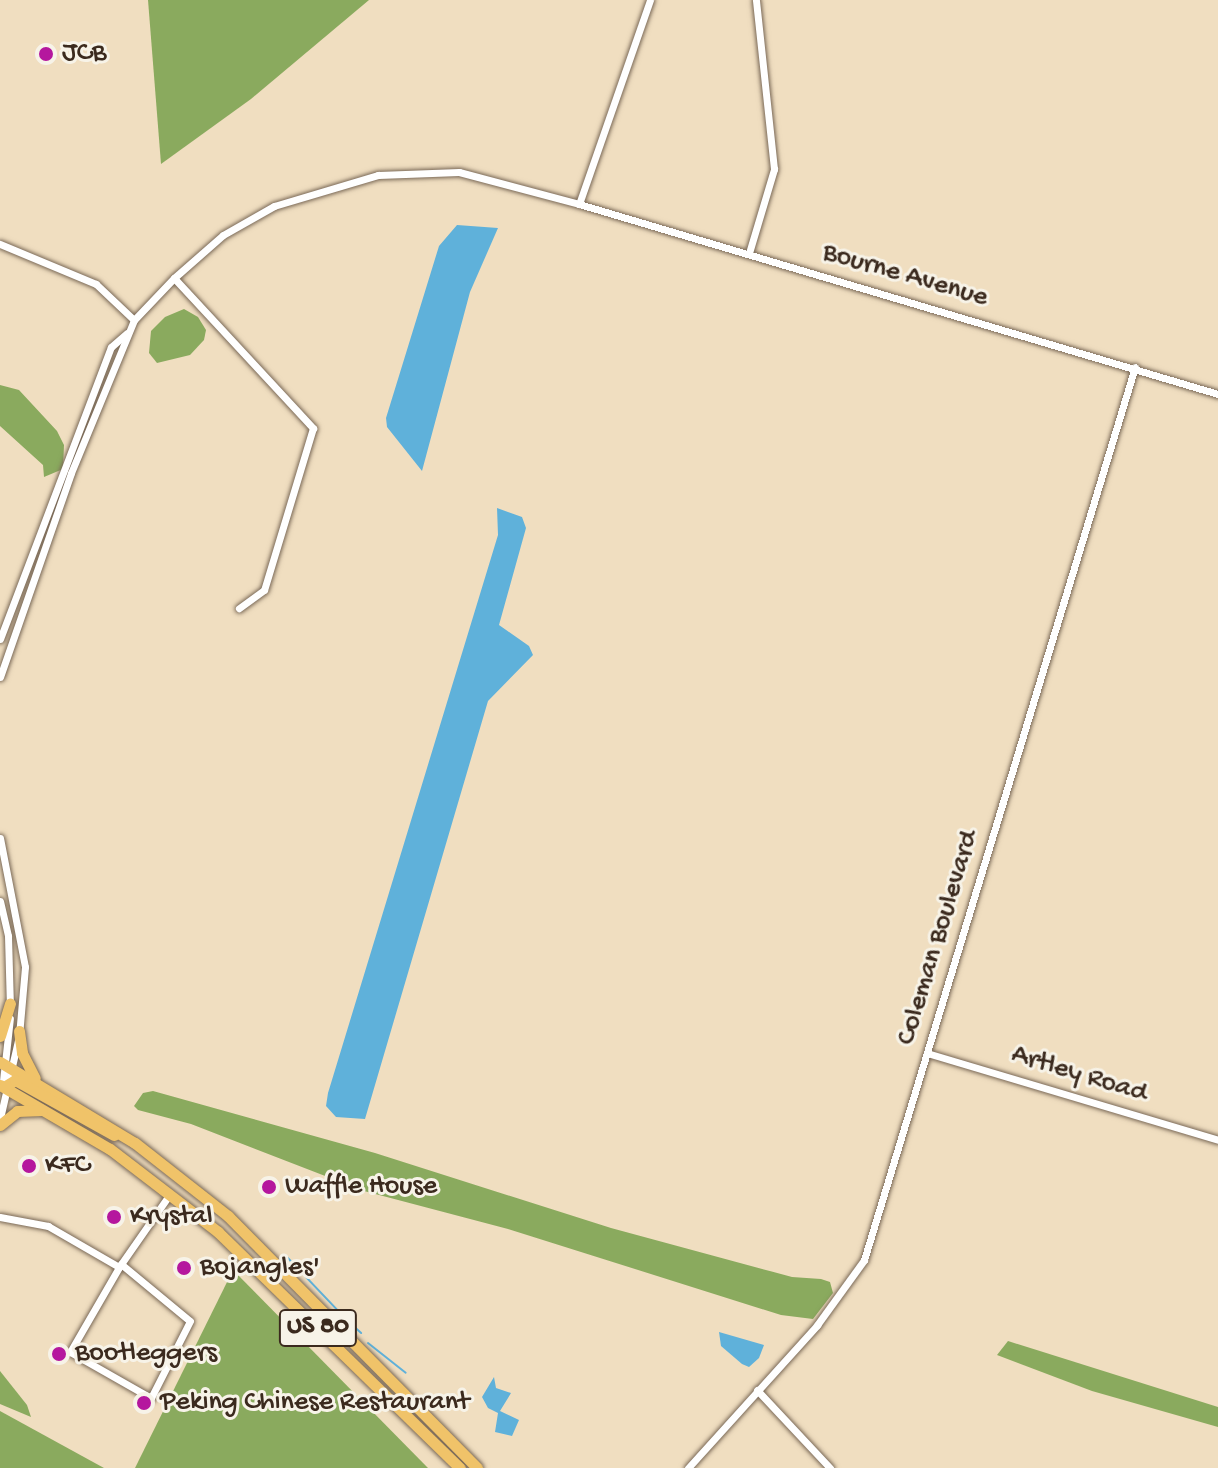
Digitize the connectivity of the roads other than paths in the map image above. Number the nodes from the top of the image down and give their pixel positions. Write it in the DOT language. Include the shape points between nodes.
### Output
graph roads {
  1 [pos="650,0"];
  2 [pos="756,0"];
  3 [pos="579,204"];
  4 [pos="0,244"];
  5 [pos="749,253"];
  6 [pos="174,278"];
  7 [pos="134,320"];
  8 [pos="129,330"];
  9 [pos="1135,367"];
  10 [pos="1218,394"];
  11 [pos="239,608"];
  12 [pos="0,639"];
  13 [pos="0,677"];
  14 [pos="0,838"];
  15 [pos="0,901"];
  16 [pos="10,1003"];
  17 [pos="19,1031"];
  18 [pos="0,1036"];
  19 [pos="927,1053"];
  20 [pos="3,1067"];
  21 [pos="38,1082"];
  22 [pos="2,1086"];
  23 [pos="47,1110"];
  24 [pos="0,1118"];
  25 [pos="0,1125"];
  26 [pos="1218,1140"];
  27 [pos="148,1152"];
  28 [pos="170,1194"];
  29 [pos="0,1217"];
  30 [pos="120,1265"];
  31 [pos="757,1390"];
  32 [pos="460,1468"];
  33 [pos="477,1468"];
  34 [pos="688,1468"];
  35 [pos="830,1468"];
  1 -- 3 [label="street"];
  2 -- 5 [label="street" via="774,169"];
  3 -- 5 [label="street, Bourne Avenue"];
  3 -- 6 [label="street, Bourne Avenue" via="459,172 378,175 274,206 223,235"];
  4 -- 7 [label="street" via="96,284"];
  5 -- 9 [label="street, Bourne Avenue"];
  6 -- 7 [label="street, Bourne Avenue"];
  6 -- 11 [label="street" via="313,428 264,590"];
  7 -- 8 [label="street, Bourne Avenue"];
  8 -- 12 [label="street" via="111,347"];
  8 -- 13 [label="street"];
  9 -- 10 [label="street, Bourne Avenue"];
  9 -- 19 [label="street, Coleman Boulevard"];
  14 -- 17 [label="street" via="21,933 24,993"];
  15 -- 16 [label="street" via="8,936"];
  16 -- 18 [label="main road"];
  16 -- 20 [label="street"];
  17 -- 20 [label="street"];
  17 -- 21 [label="main road" via="26,1064"];
  19 -- 26 [label="street, Artley Road"];
  19 -- 31 [label="street, Coleman Boulevard" via="860,1269"];
  20 -- 21 [label="main road, US 80"];
  20 -- 22 [label="street"];
  21 -- 27 [label="main road, US 80"];
  22 -- 23 [label="main road, US 80"];
  22 -- 24 [label="street"];
  22 -- 27 [label="main road" via="15,1080"];
  23 -- 25 [label="main road" via="17,1111"];
  23 -- 28 [label="main road, US 80"];
  27 -- 33 [label="main road, US 80" via="283,1267"];
  28 -- 30 [label="street"];
  28 -- 32 [label="main road, US 80" via="218,1232"];
  29 -- 30 [label="street" via="48,1226"];
  30 -- 30 [label="street" via="70,1352 151,1398 190,1321"];
  31 -- 34 [label="street, Coleman Boulevard"];
  31 -- 35 [label="street"];
}
